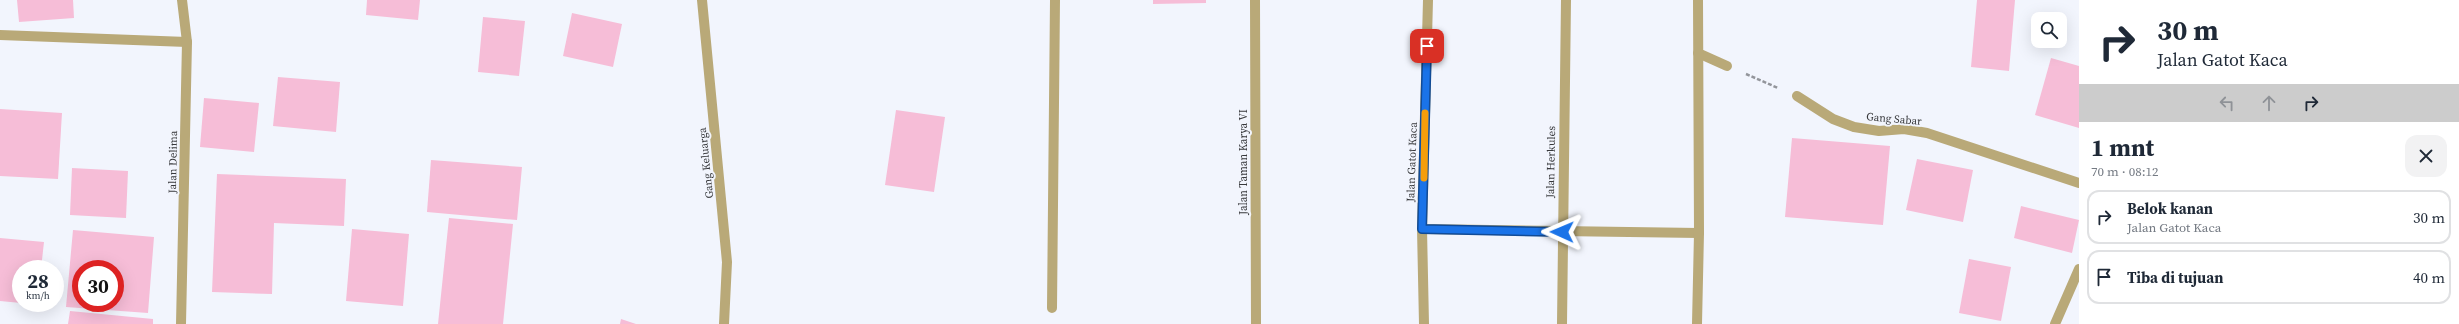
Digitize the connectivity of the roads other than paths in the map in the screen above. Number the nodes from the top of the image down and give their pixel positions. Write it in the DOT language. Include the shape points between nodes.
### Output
graph roads {
  1 [pos="182,0"];
  2 [pos="702,0"];
  3 [pos="1055,0"];
  4 [pos="1255,0"];
  5 [pos="1428,0"];
  6 [pos="1566,0"];
  7 [pos="1698,0"];
  8 [pos="0,35"];
  9 [pos="187,42"];
  10 [pos="1698,53"];
  11 [pos="1727,66"];
  12 [pos="1797,96"];
  13 [pos="2079,183"];
  14 [pos="1422,229"];
  15 [pos="1562,232"];
  16 [pos="1699,234"];
  17 [pos="2079,269"];
  18 [pos="1052,308"];
  19 [pos="181,324"];
  20 [pos="724,324"];
  21 [pos="1256,324"];
  22 [pos="1424,324"];
  23 [pos="1562,324"];
  24 [pos="1697,324"];
  25 [pos="2055,324"];
  1 -- 9 [label="street, Jalan Delima"];
  2 -- 20 [label="street, Gang Keluarga" via="728,262"];
  3 -- 18 [label="street"];
  4 -- 21 [label="street, Jalan Taman Karya VI"];
  5 -- 14 [label="street, Jalan Gatot Kaca"];
  6 -- 15 [label="street, Jalan Herkules"];
  7 -- 10 [label="street"];
  8 -- 9 [label="street"];
  9 -- 19 [label="street, Jalan Delima"];
  10 -- 11 [label="street"];
  10 -- 16 [label="street"];
  12 -- 13 [label="street, Gang Sabar" via="1833,119 1854,127 1879,131 1904,129 1926,134"];
  14 -- 15 [label="street"];
  14 -- 22 [label="street, Jalan Gatot Kaca"];
  15 -- 16 [label="street"];
  15 -- 23 [label="street, Jalan Herkules"];
  16 -- 24 [label="street"];
  17 -- 25 [label="street"];
}
